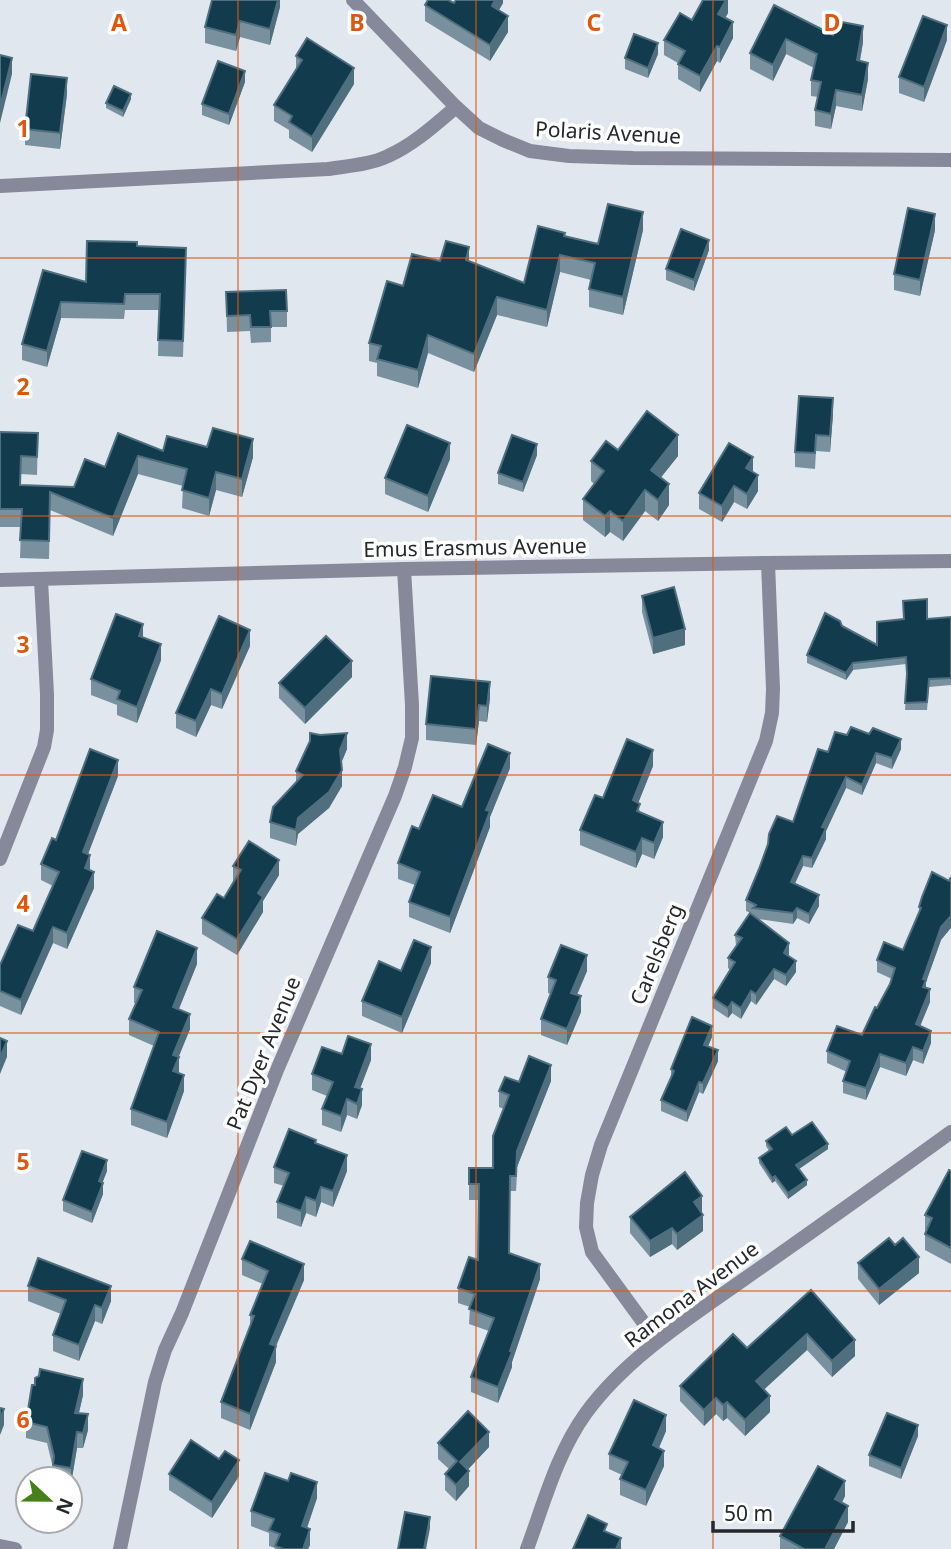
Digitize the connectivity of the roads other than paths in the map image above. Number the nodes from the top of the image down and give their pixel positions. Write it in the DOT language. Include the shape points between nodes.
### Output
graph roads {
  1 [pos="353,0"];
  2 [pos="456,107"];
  3 [pos="951,160"];
  4 [pos="0,186"];
  5 [pos="951,562"];
  6 [pos="768,563"];
  7 [pos="404,569"];
  8 [pos="0,580"];
  9 [pos="41,580"];
  10 [pos="0,859"];
  11 [pos="951,1132"];
  12 [pos="657,1341"];
  13 [pos="0,1546"];
  14 [pos="15,1549"];
  15 [pos="120,1549"];
  16 [pos="527,1549"];
  1 -- 2 [label="street, Polaris Avenue"];
  2 -- 3 [label="street, Polaris Avenue" via="479,128 503,140 530,151 569,156"];
  2 -- 4 [label="street" via="401,149 368,163"];
  5 -- 6 [label="street, Emus Erasmus Avenue"];
  6 -- 7 [label="street, Emus Erasmus Avenue"];
  6 -- 12 [label="street, Carelsberg" via="773,689 766,741 601,1145 587,1203 592,1252"];
  7 -- 9 [label="street, Emus Erasmus Avenue"];
  7 -- 15 [label="street, Pat Dyer Avenue" via="412,705 412,738 405,767 165,1350"];
  8 -- 9 [label="street, Emus Erasmus Avenue"];
  9 -- 10 [label="street" via="47,730"];
  11 -- 12 [label="street, Ramona Avenue"];
  12 -- 16 [label="street, Ramona Avenue" via="610,1384 571,1435"];
  13 -- 14 [label="street"];
}
